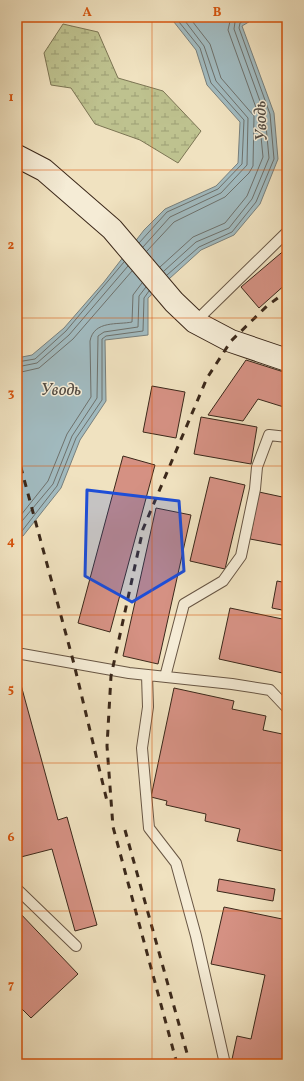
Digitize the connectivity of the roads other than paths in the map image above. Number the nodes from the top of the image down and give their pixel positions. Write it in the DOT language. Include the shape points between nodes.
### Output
graph roads {
  1 [pos="17,156"];
  2 [pos="287,232"];
  3 [pos="195,322"];
  4 [pos="287,360"];
  5 [pos="287,437"];
  6 [pos="17,655"];
  7 [pos="147,675"];
  8 [pos="165,677"];
  9 [pos="287,708"];
  10 [pos="17,889"];
  11 [pos="76,946"];
  12 [pos="225,1064"];
  1 -- 3 [label="main road" via="44,170 112,229 174,302"];
  2 -- 3 [label="lane"];
  3 -- 4 [label="main road" via="230,342"];
  5 -- 8 [label="lane" via="269,435 257,467 241,556 223,581 184,604"];
  6 -- 7 [label="lane"];
  7 -- 8 [label="lane"];
  7 -- 12 [label="lane" via="148,707 142,748 149,828 176,863 196,936"];
  8 -- 9 [label="lane" via="270,690"];
  10 -- 11 [label="lane"];
}
